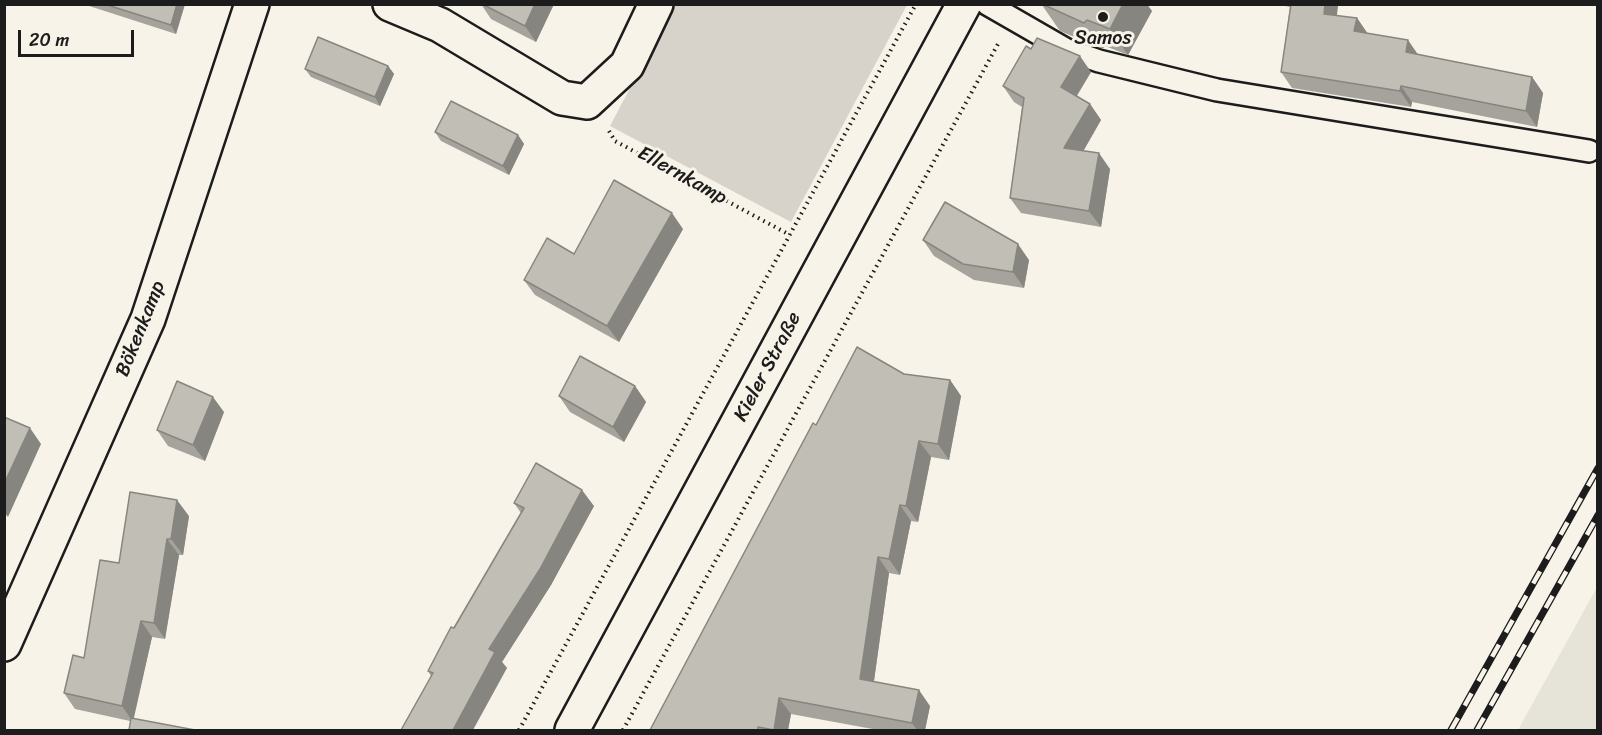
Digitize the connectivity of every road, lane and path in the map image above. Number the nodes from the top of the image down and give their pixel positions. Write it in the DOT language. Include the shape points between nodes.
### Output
graph roads {
  1 [pos="252,4"];
  2 [pos="390,4"];
  3 [pos="656,4"];
  4 [pos="916,4"];
  5 [pos="964,4"];
  6 [pos="987,4"];
  7 [pos="1011,20"];
  8 [pos="587,102"];
  9 [pos="1589,151"];
  10 [pos="790,235"];
  11 [pos="4,644"];
  12 [pos="519,730"];
  13 [pos="572,730"];
  14 [pos="623,730"];
  1 -- 11 [label="street, Bökenkamp" via="148,319"];
  2 -- 8 [label="street" via="440,25 562,98"];
  3 -- 8 [label="street" via="627,65"];
  4 -- 10 [label="path"];
  5 -- 13 [label="street, Kieler Straße"];
  6 -- 7 [label="lane"];
  7 -- 9 [label="lane" via="1067,50 1099,61 1217,90"];
  7 -- 14 [label="path"];
  8 -- 10 [label="path, Ellernkamp" via="615,141"];
  10 -- 12 [label="path"];
}
